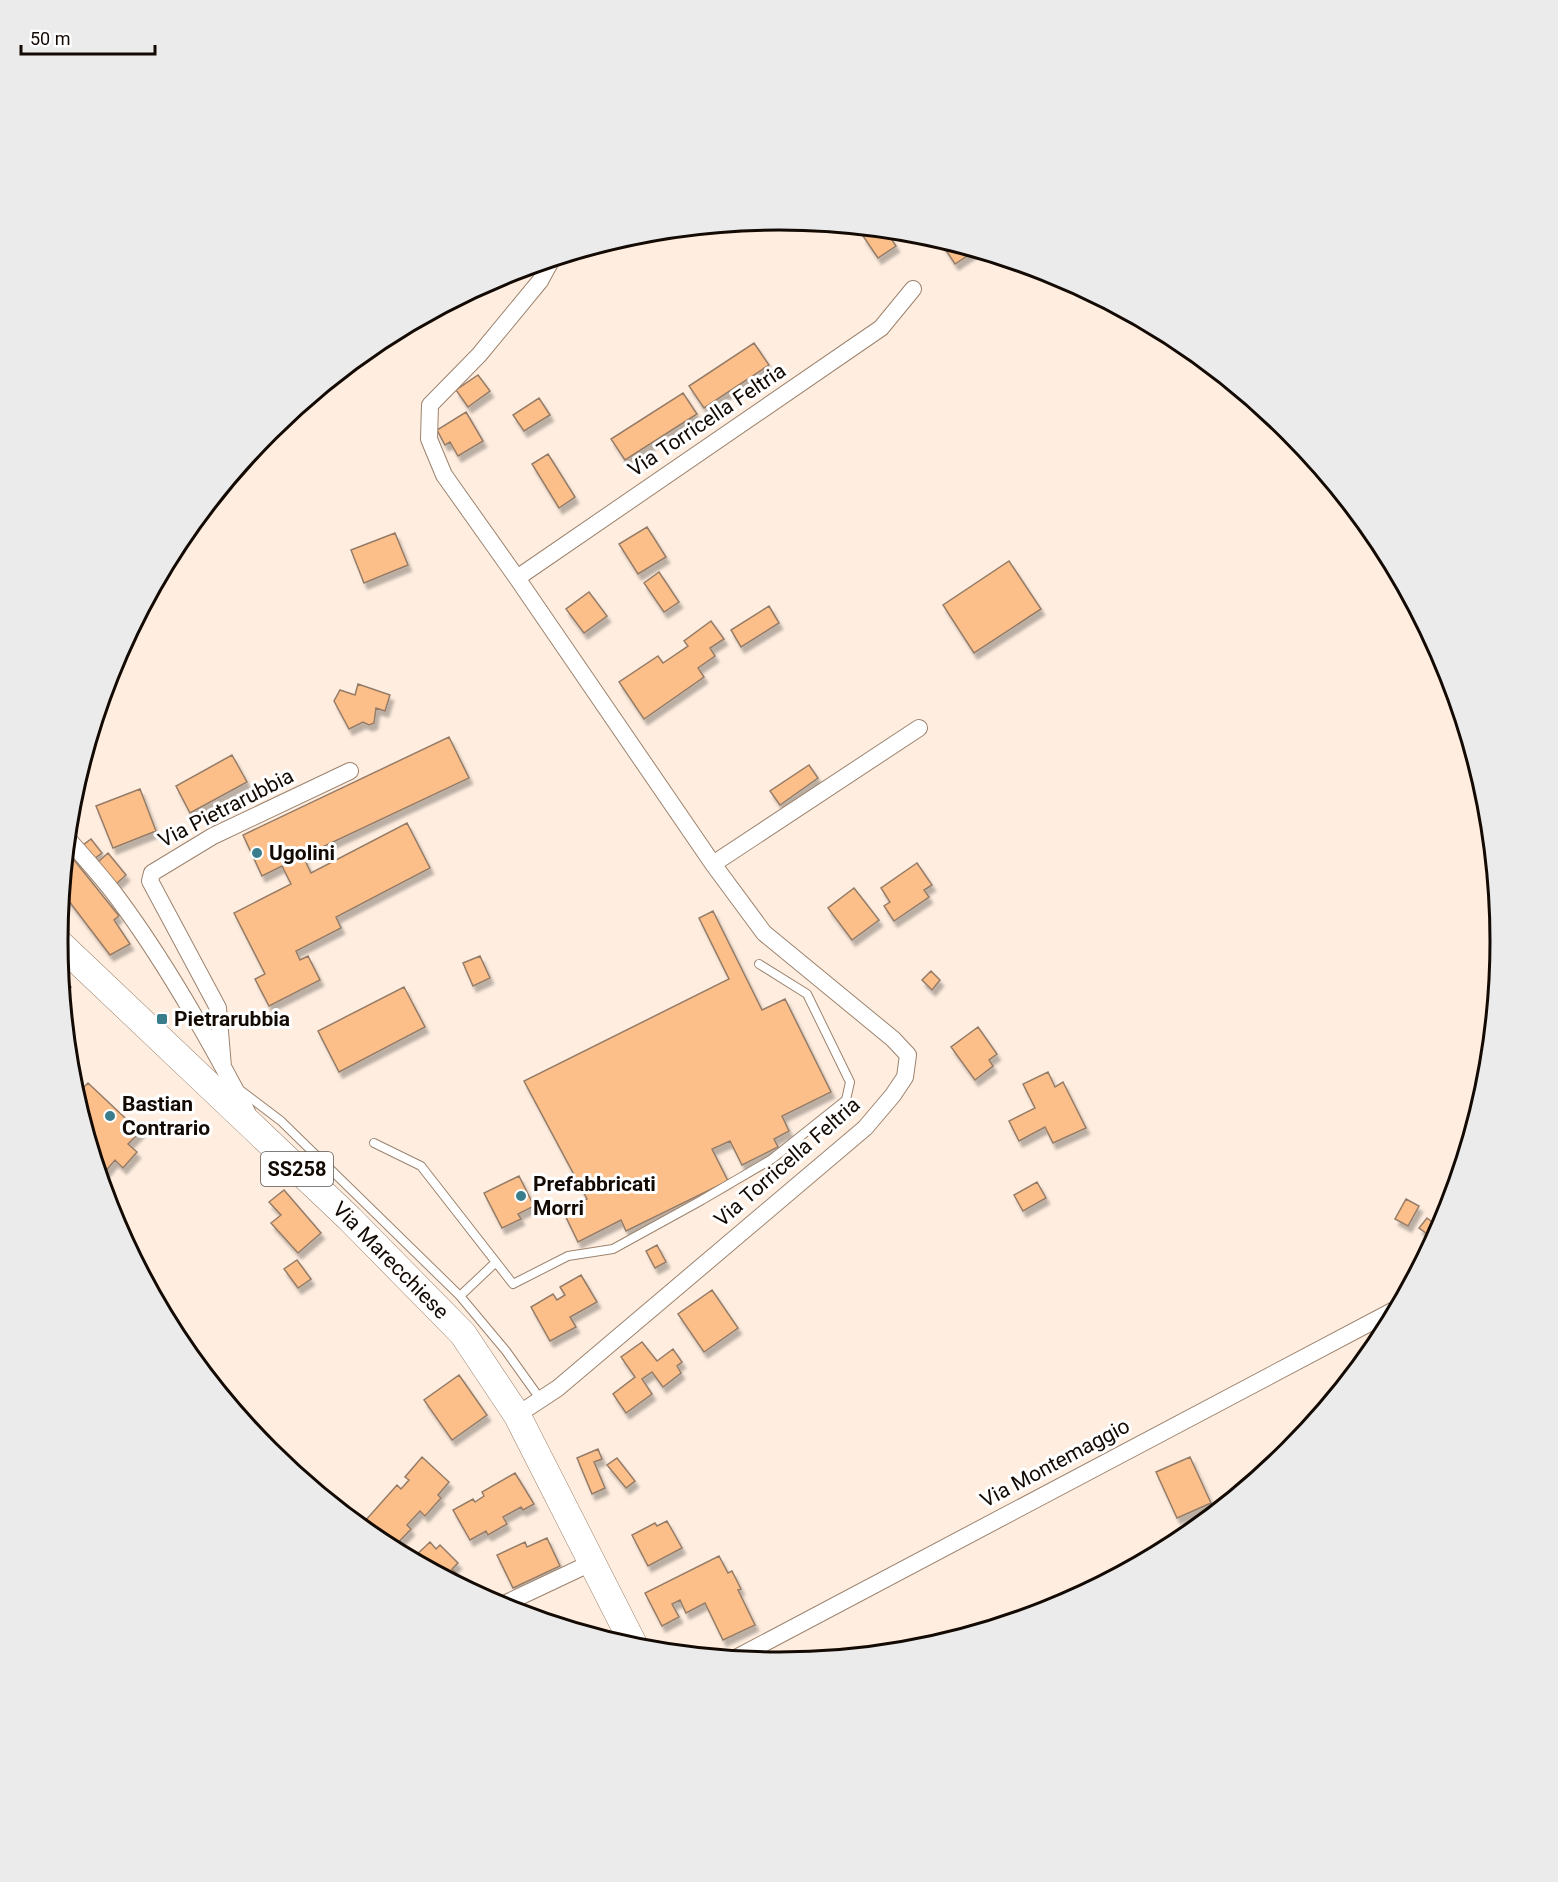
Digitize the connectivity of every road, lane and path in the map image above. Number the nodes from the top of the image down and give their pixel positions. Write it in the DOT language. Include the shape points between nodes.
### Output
graph roads {
  1 [pos="547,268"];
  2 [pos="913,290"];
  3 [pos="517,578"];
  4 [pos="920,728"];
  5 [pos="351,771"];
  6 [pos="74,847"];
  7 [pos="713,864"];
  8 [pos="68,952"];
  9 [pos="759,964"];
  10 [pos="223,1067"];
  11 [pos="232,1085"];
  12 [pos="256,1130"];
  13 [pos="374,1143"];
  14 [pos="496,1262"];
  15 [pos="460,1296"];
  16 [pos="1384,1316"];
  17 [pos="541,1400"];
  18 [pos="518,1415"];
  19 [pos="593,1562"];
  20 [pos="512,1600"];
  21 [pos="630,1637"];
  22 [pos="748,1651"];
  1 -- 3 [label="street, Via Torricella Feltria" via="486,347 430,405 429,439 444,475"];
  2 -- 3 [label="street, Via Torricella Feltria" via="881,328"];
  3 -- 7 [label="street, Via Torricella Feltria"];
  4 -- 7 [label="street"];
  5 -- 10 [label="street, Via Pietrarubbia" via="211,837 152,873 150,881 168,906 218,1008"];
  6 -- 10 [label="street, Via Pietrarubbia" via="117,897 157,954"];
  7 -- 17 [label="street, Via Torricella Feltria" via="764,933 908,1055 905,1077 865,1128"];
  8 -- 12 [label="main road, Via Marecchiese / SS258"];
  9 -- 14 [label="lane" via="807,994 850,1082 846,1100 772,1159 613,1249 568,1256 513,1284"];
  10 -- 11 [label="street, Via Pietrarubbia"];
  11 -- 12 [label="street, Via Pietrarubbia"];
  11 -- 15 [label="lane" via="281,1121"];
  12 -- 18 [label="main road, Via Marecchiese / SS258" via="463,1334"];
  13 -- 14 [label="lane" via="422,1166"];
  14 -- 15 [label="lane"];
  15 -- 17 [label="lane"];
  16 -- 22 [label="street, Via Montemaggio"];
  17 -- 18 [label="street, Via Torricella Feltria"];
  18 -- 19 [label="main road, Via Marecchiese / SS258"];
  19 -- 20 [label="street"];
  19 -- 21 [label="main road, Via Marecchiese / SS258"];
}
